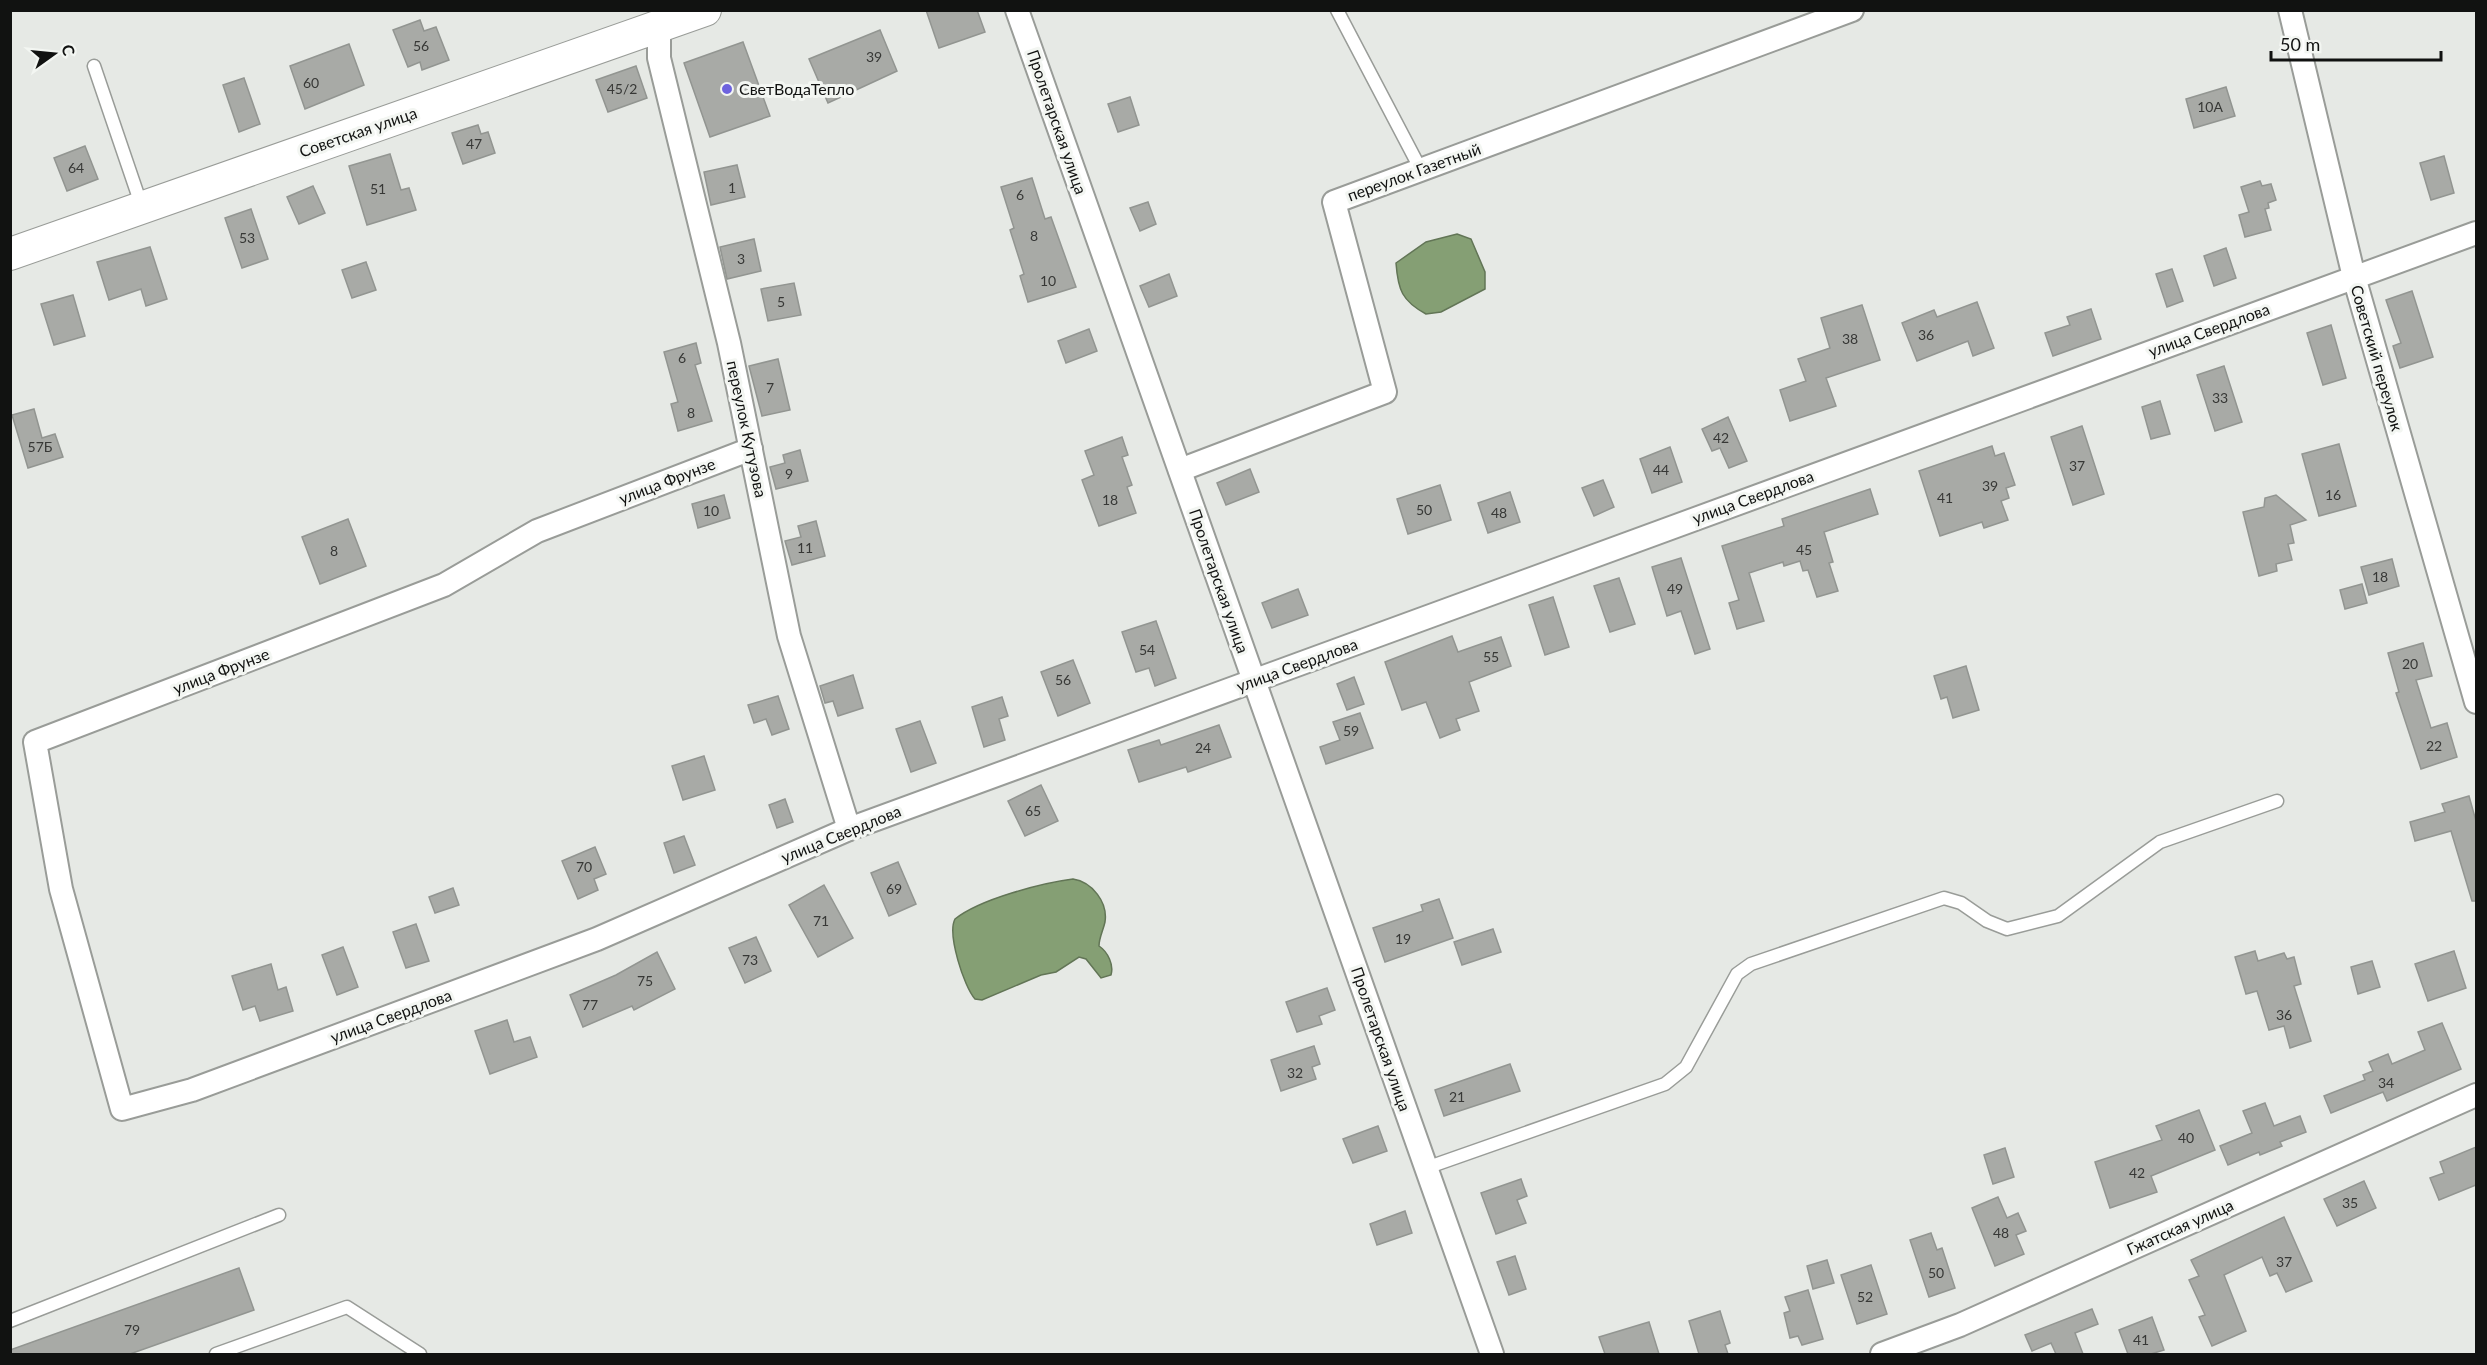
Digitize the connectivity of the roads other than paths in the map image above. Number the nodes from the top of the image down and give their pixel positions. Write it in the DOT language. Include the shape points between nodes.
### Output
graph roads {
  1 [pos="705,10"];
  2 [pos="1017,10"];
  3 [pos="1337,10"];
  4 [pos="2290,10"];
  5 [pos="1839,13"];
  6 [pos="659,27"];
  7 [pos="94,66"];
  8 [pos="1421,170"];
  9 [pos="142,207"];
  10 [pos="2476,233"];
  11 [pos="10,254"];
  12 [pos="2354,277"];
  13 [pos="751,449"];
  14 [pos="1180,470"];
  15 [pos="1254,681"];
  16 [pos="2476,702"];
  17 [pos="2277,801"];
  18 [pos="849,828"];
  19 [pos="2476,1095"];
  20 [pos="122,1109"];
  21 [pos="1426,1168"];
  22 [pos="279,1215"];
  23 [pos="10,1321"];
  24 [pos="216,1354"];
  25 [pos="420,1354"];
  26 [pos="1492,1354"];
  27 [pos="1882,1354"];
  1 -- 6 [label="main road, Советская улица"];
  2 -- 14 [label="street, Пролетарская улица"];
  3 -- 8 [label="lane"];
  4 -- 12 [label="street, Советский переулок"];
  5 -- 8 [label="street, переулок Газетный"];
  6 -- 9 [label="main road, Советская улица"];
  6 -- 13 [label="street, переулок Кутузова" via="659,58"];
  7 -- 9 [label="lane"];
  8 -- 14 [label="street, переулок Газетный" via="1334,202 1385,392"];
  9 -- 11 [label="main road, Советская улица"];
  10 -- 12 [label="street, улица Свердлова"];
  12 -- 15 [label="street, улица Свердлова"];
  12 -- 16 [label="street, Советский переулок"];
  13 -- 18 [label="street, переулок Кутузова" via="789,636"];
  13 -- 20 [label="street, улица Фрунзе" via="537,531 444,585 35,742 62,889"];
  14 -- 15 [label="street, Пролетарская улица"];
  15 -- 18 [label="street, улица Свердлова"];
  15 -- 21 [label="street, Пролетарская улица"];
  17 -- 21 [label="lane" via="2160,842 2058,916 2007,929 1961,903 1944,898 1751,964 1737,974 1686,1067 1665,1084"];
  18 -- 20 [label="street, улица Свердлова" via="597,939 192,1090"];
  19 -- 27 [label="street, Гжатская улица" via="1960,1325"];
  21 -- 26 [label="street, Пролетарская улица"];
  22 -- 23 [label="lane"];
  24 -- 25 [label="lane" via="347,1307"];
}
